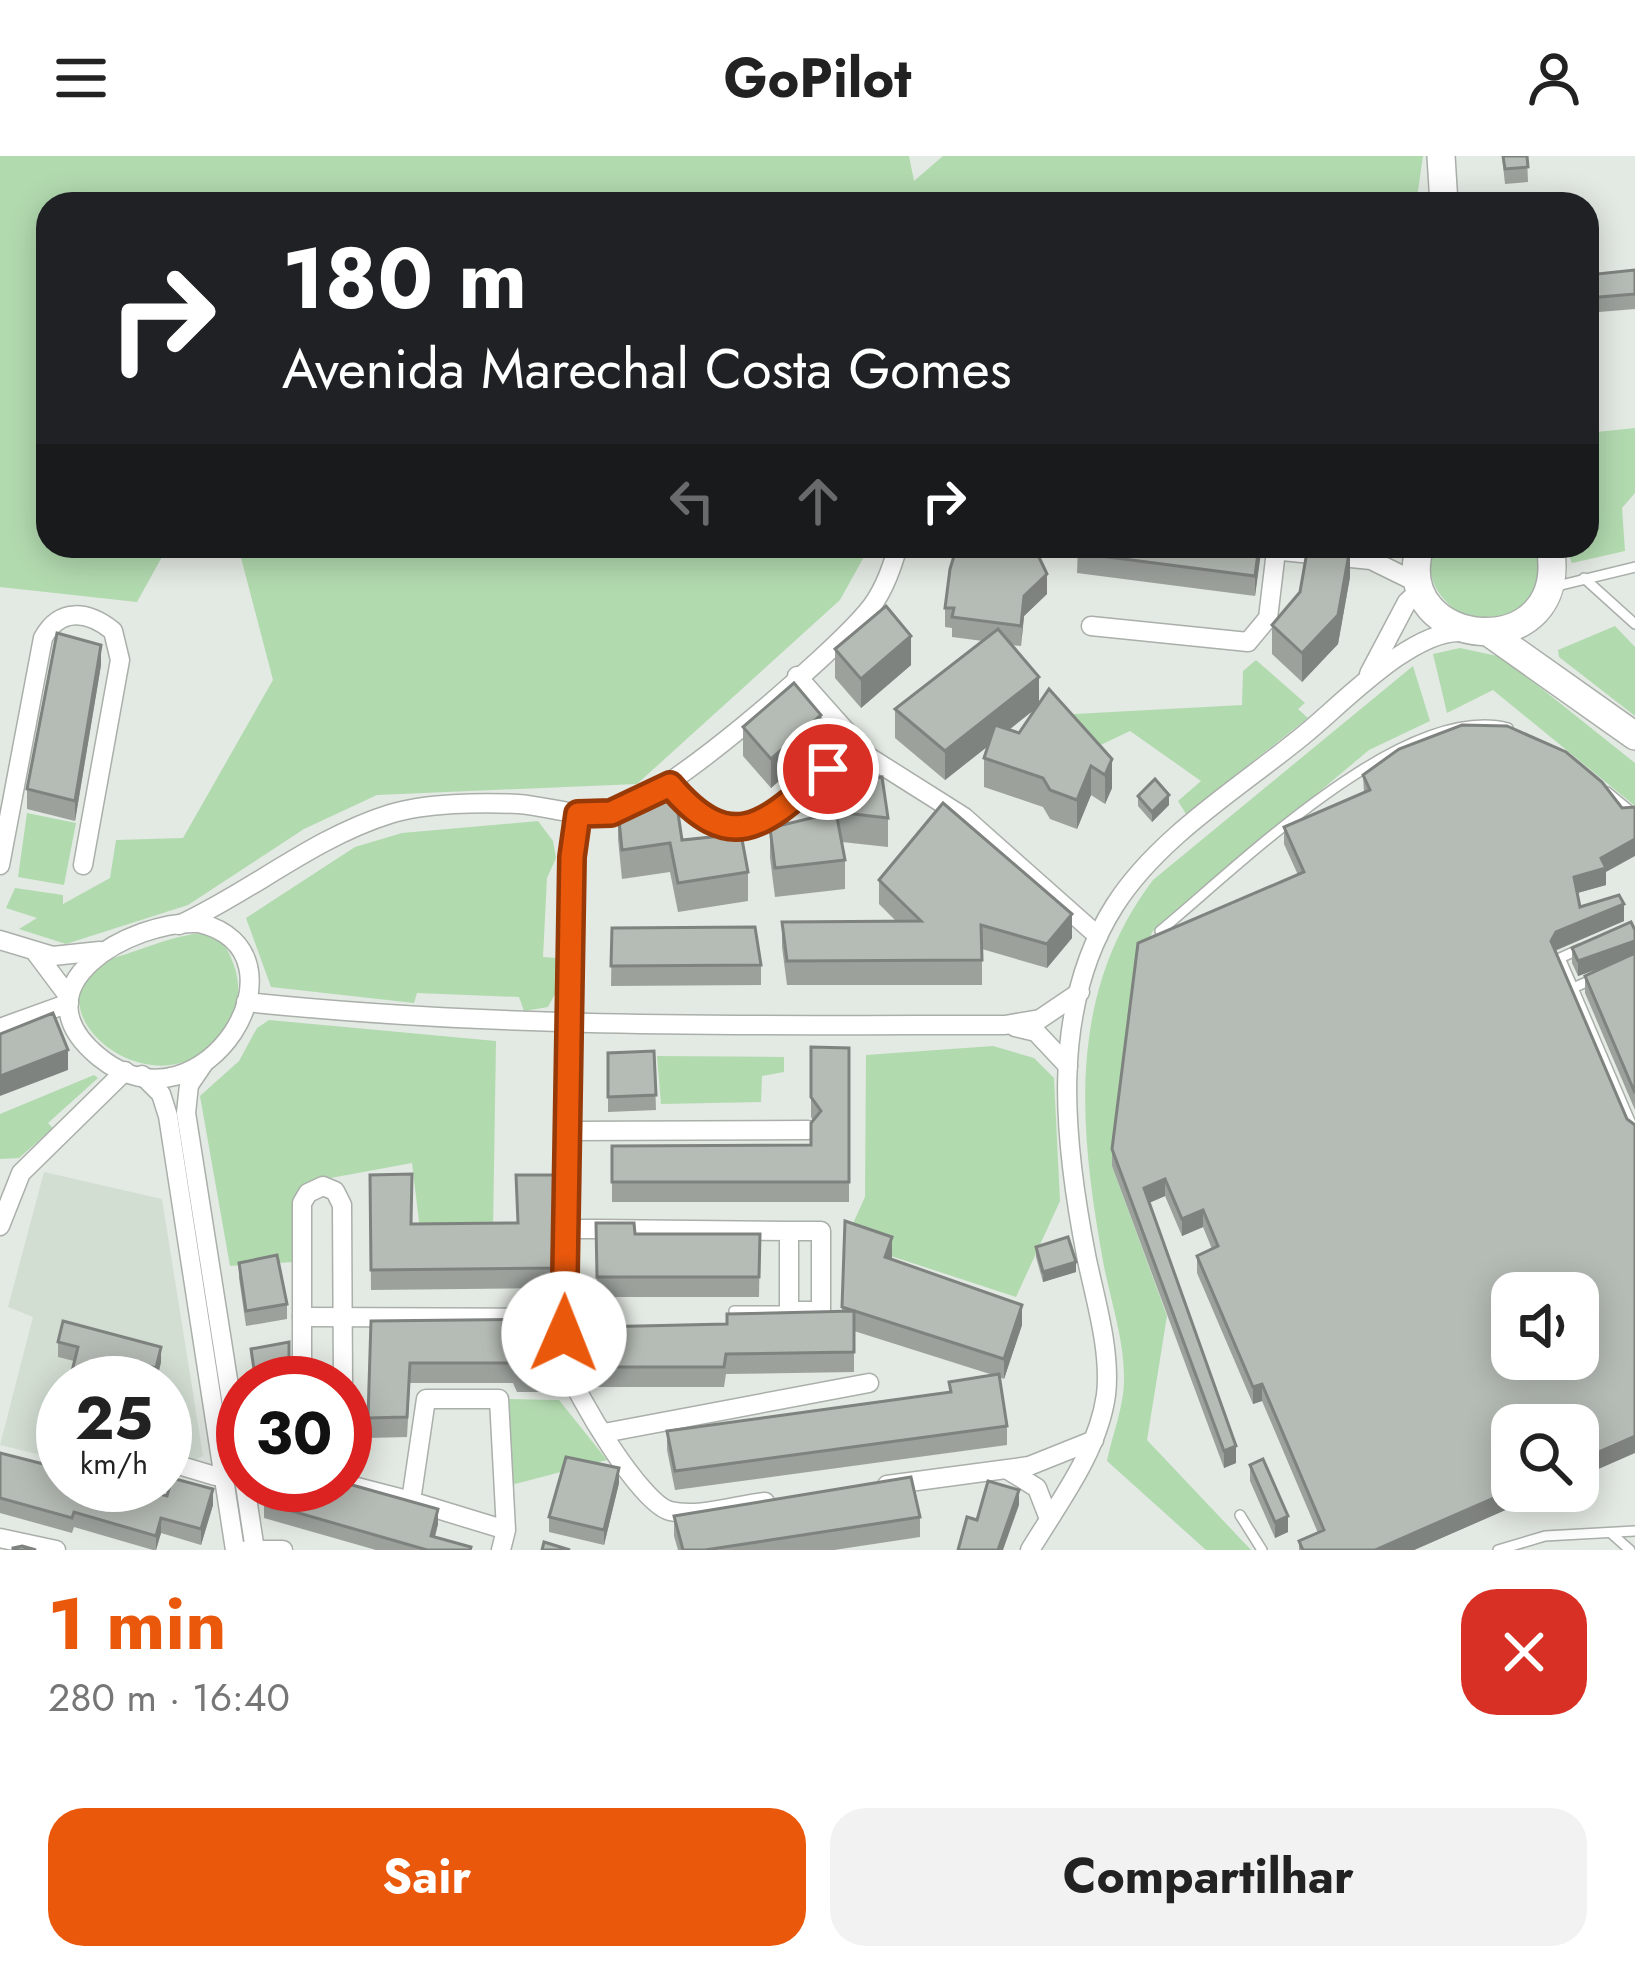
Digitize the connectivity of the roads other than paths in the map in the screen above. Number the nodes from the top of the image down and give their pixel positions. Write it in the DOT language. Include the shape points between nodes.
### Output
graph roads {
  1 [pos="1441,156"];
  2 [pos="1443,192"];
  3 [pos="893,558"];
  4 [pos="1273,558"];
  5 [pos="1355,558"];
  6 [pos="1420,558"];
  7 [pos="1549,558"];
  8 [pos="1635,568"];
  9 [pos="1584,578"];
  10 [pos="1421,586"];
  11 [pos="1544,599"];
  12 [pos="1635,624"];
  13 [pos="1090,626"];
  14 [pos="1480,633"];
  15 [pos="797,676"];
  16 [pos="1364,684"];
  17 [pos="1567,684"];
  18 [pos="1523,734"];
  19 [pos="1635,736"];
  20 [pos="857,744"];
  21 [pos="1590,778"];
  22 [pos="670,785"];
  23 [pos="578,814"];
  24 [pos="1635,815"];
  25 [pos="83,865"];
  26 [pos="0,866"];
  27 [pos="246,892"];
  28 [pos="179,925"];
  29 [pos="1160,931"];
  30 [pos="1098,936"];
  31 [pos="0,940"];
  32 [pos="235,942"];
  33 [pos="1598,942"];
  34 [pos="105,950"];
  35 [pos="36,953"];
  36 [pos="1614,971"];
  37 [pos="1573,988"];
  38 [pos="1080,992"];
  39 [pos="69,1000"];
  40 [pos="246,1003"];
  41 [pos="1005,1025"];
  42 [pos="568,1027"];
  43 [pos="0,1028"];
  44 [pos="204,1064"];
  45 [pos="1069,1066"];
  46 [pos="133,1073"];
  47 [pos="808,1130"];
  48 [pos="566,1131"];
  49 [pos="1635,1133"];
  50 [pos="190,1197"];
  51 [pos="0,1226"];
  52 [pos="565,1229"];
  53 [pos="789,1231"];
  54 [pos="789,1311"];
  55 [pos="734,1312"];
  56 [pos="302,1317"];
  57 [pos="342,1317"];
  58 [pos="564,1326"];
  59 [pos="629,1333"];
  60 [pos="218,1356"];
  61 [pos="302,1356"];
  62 [pos="343,1356"];
  63 [pos="869,1383"];
  64 [pos="604,1433"];
  65 [pos="1094,1440"];
  66 [pos="1008,1470"];
  67 [pos="863,1488"];
  68 [pos="372,1491"];
  69 [pos="793,1498"];
  70 [pos="411,1501"];
  71 [pos="237,1512"];
  72 [pos="247,1512"];
  73 [pos="1240,1515"];
  74 [pos="1049,1519"];
  75 [pos="506,1530"];
  76 [pos="1635,1531"];
  77 [pos="1612,1534"];
  78 [pos="0,1538"];
  79 [pos="56,1550"];
  80 [pos="236,1550"];
  81 [pos="252,1550"];
  82 [pos="283,1550"];
  83 [pos="501,1550"];
  84 [pos="1031,1550"];
  85 [pos="1262,1550"];
  86 [pos="1498,1550"];
  87 [pos="1630,1550"];
  1 -- 2 [label="main road"];
  3 -- 15 [label="street" via="870,610"];
  4 -- 13 [label="street" via="1268,618 1248,642"];
  5 -- 10 [label="street"];
  6 -- 10 [label="main road"];
  7 -- 11 [label="main road"];
  8 -- 9 [label="lane"];
  9 -- 11 [label="lane"];
  9 -- 12 [label="lane"];
  10 -- 14 [label="main road" via="1442,620"];
  10 -- 16 [label="street"];
  11 -- 14 [label="main road" via="1526,620"];
  11 -- 17 [label="main road" via="1538,642"];
  14 -- 16 [label="street" via="1436,635"];
  14 -- 17 [label="main road"];
  15 -- 20 [label="street"];
  15 -- 22 [label="street"];
  16 -- 30 [label="street" via="1152,860"];
  17 -- 19 [label="main road"];
  18 -- 29 [label="lane" via="1454,726 1361,767"];
  20 -- 22 [label="street" via="755,828 717,822"];
  20 -- 30 [label="street" via="964,817"];
  21 -- 24 [label="lane"];
  22 -- 23 [label="street" via="611,813"];
  23 -- 27 [label="street" via="517,804 396,812 337,835"];
  23 -- 42 [label="street"];
  25 -- 26 [label="street" via="120,646 101,622 75,614 54,622 43,638"];
  27 -- 28 [label="street"];
  27 -- 32 [label="street" via="231,912"];
  28 -- 32 [label="street" via="209,925"];
  28 -- 34 [label="street"];
  30 -- 38 [label="street"];
  31 -- 35 [label="street"];
  32 -- 40 [label="street" via="247,969"];
  33 -- 37 [label="lane" via="1560,958"];
  34 -- 35 [label="street"];
  34 -- 39 [label="street" via="80,968"];
  35 -- 39 [label="street"];
  36 -- 37 [label="lane"];
  37 -- 49 [label="lane"];
  38 -- 41 [label="street" via="1040,1019"];
  38 -- 45 [label="street"];
  39 -- 43 [label="street"];
  39 -- 46 [label="street" via="86,1044"];
  40 -- 42 [label="street"];
  40 -- 44 [label="street" via="231,1039"];
  41 -- 42 [label="street"];
  41 -- 45 [label="street" via="1036,1032"];
  42 -- 48 [label="street"];
  44 -- 46 [label="street" via="172,1075"];
  44 -- 50 [label="street" via="185,1103"];
  45 -- 65 [label="street" via="1072,1183 1106,1376"];
  46 -- 50 [label="street" via="165,1103"];
  46 -- 51 [label="street" via="21,1173"];
  47 -- 48 [label="street"];
  48 -- 52 [label="street"];
  50 -- 60 [label="street"];
  52 -- 53 [label="street"];
  52 -- 58 [label="street"];
  53 -- 54 [label="street"];
  53 -- 54 [label="street" via="821,1231 821,1311"];
  54 -- 55 [label="lane"];
  56 -- 57 [label="street"];
  56 -- 57 [label="street" via="302,1203 322,1186 342,1205"];
  56 -- 61 [label="street"];
  57 -- 58 [label="street"];
  57 -- 62 [label="street"];
  58 -- 59 [label="lane"];
  58 -- 64 [label="street" via="570,1378"];
  63 -- 64 [label="street"];
  64 -- 69 [label="street" via="658,1506 682,1512"];
  65 -- 66 [label="street"];
  65 -- 74 [label="street"];
  66 -- 67 [label="street"];
  66 -- 74 [label="street" via="1037,1488"];
  68 -- 70 [label="street"];
  70 -- 75 [label="street"];
  70 -- 75 [label="street" via="426,1400 499,1399"];
  71 -- 80 [label="street"];
  72 -- 81 [label="street"];
  73 -- 85 [label="lane"];
  74 -- 84 [label="street"];
  75 -- 83 [label="street"];
  76 -- 77 [label="lane"];
  77 -- 86 [label="lane" via="1545,1536"];
  77 -- 87 [label="lane"];
  78 -- 79 [label="street"];
  81 -- 82 [label="street"];
}
